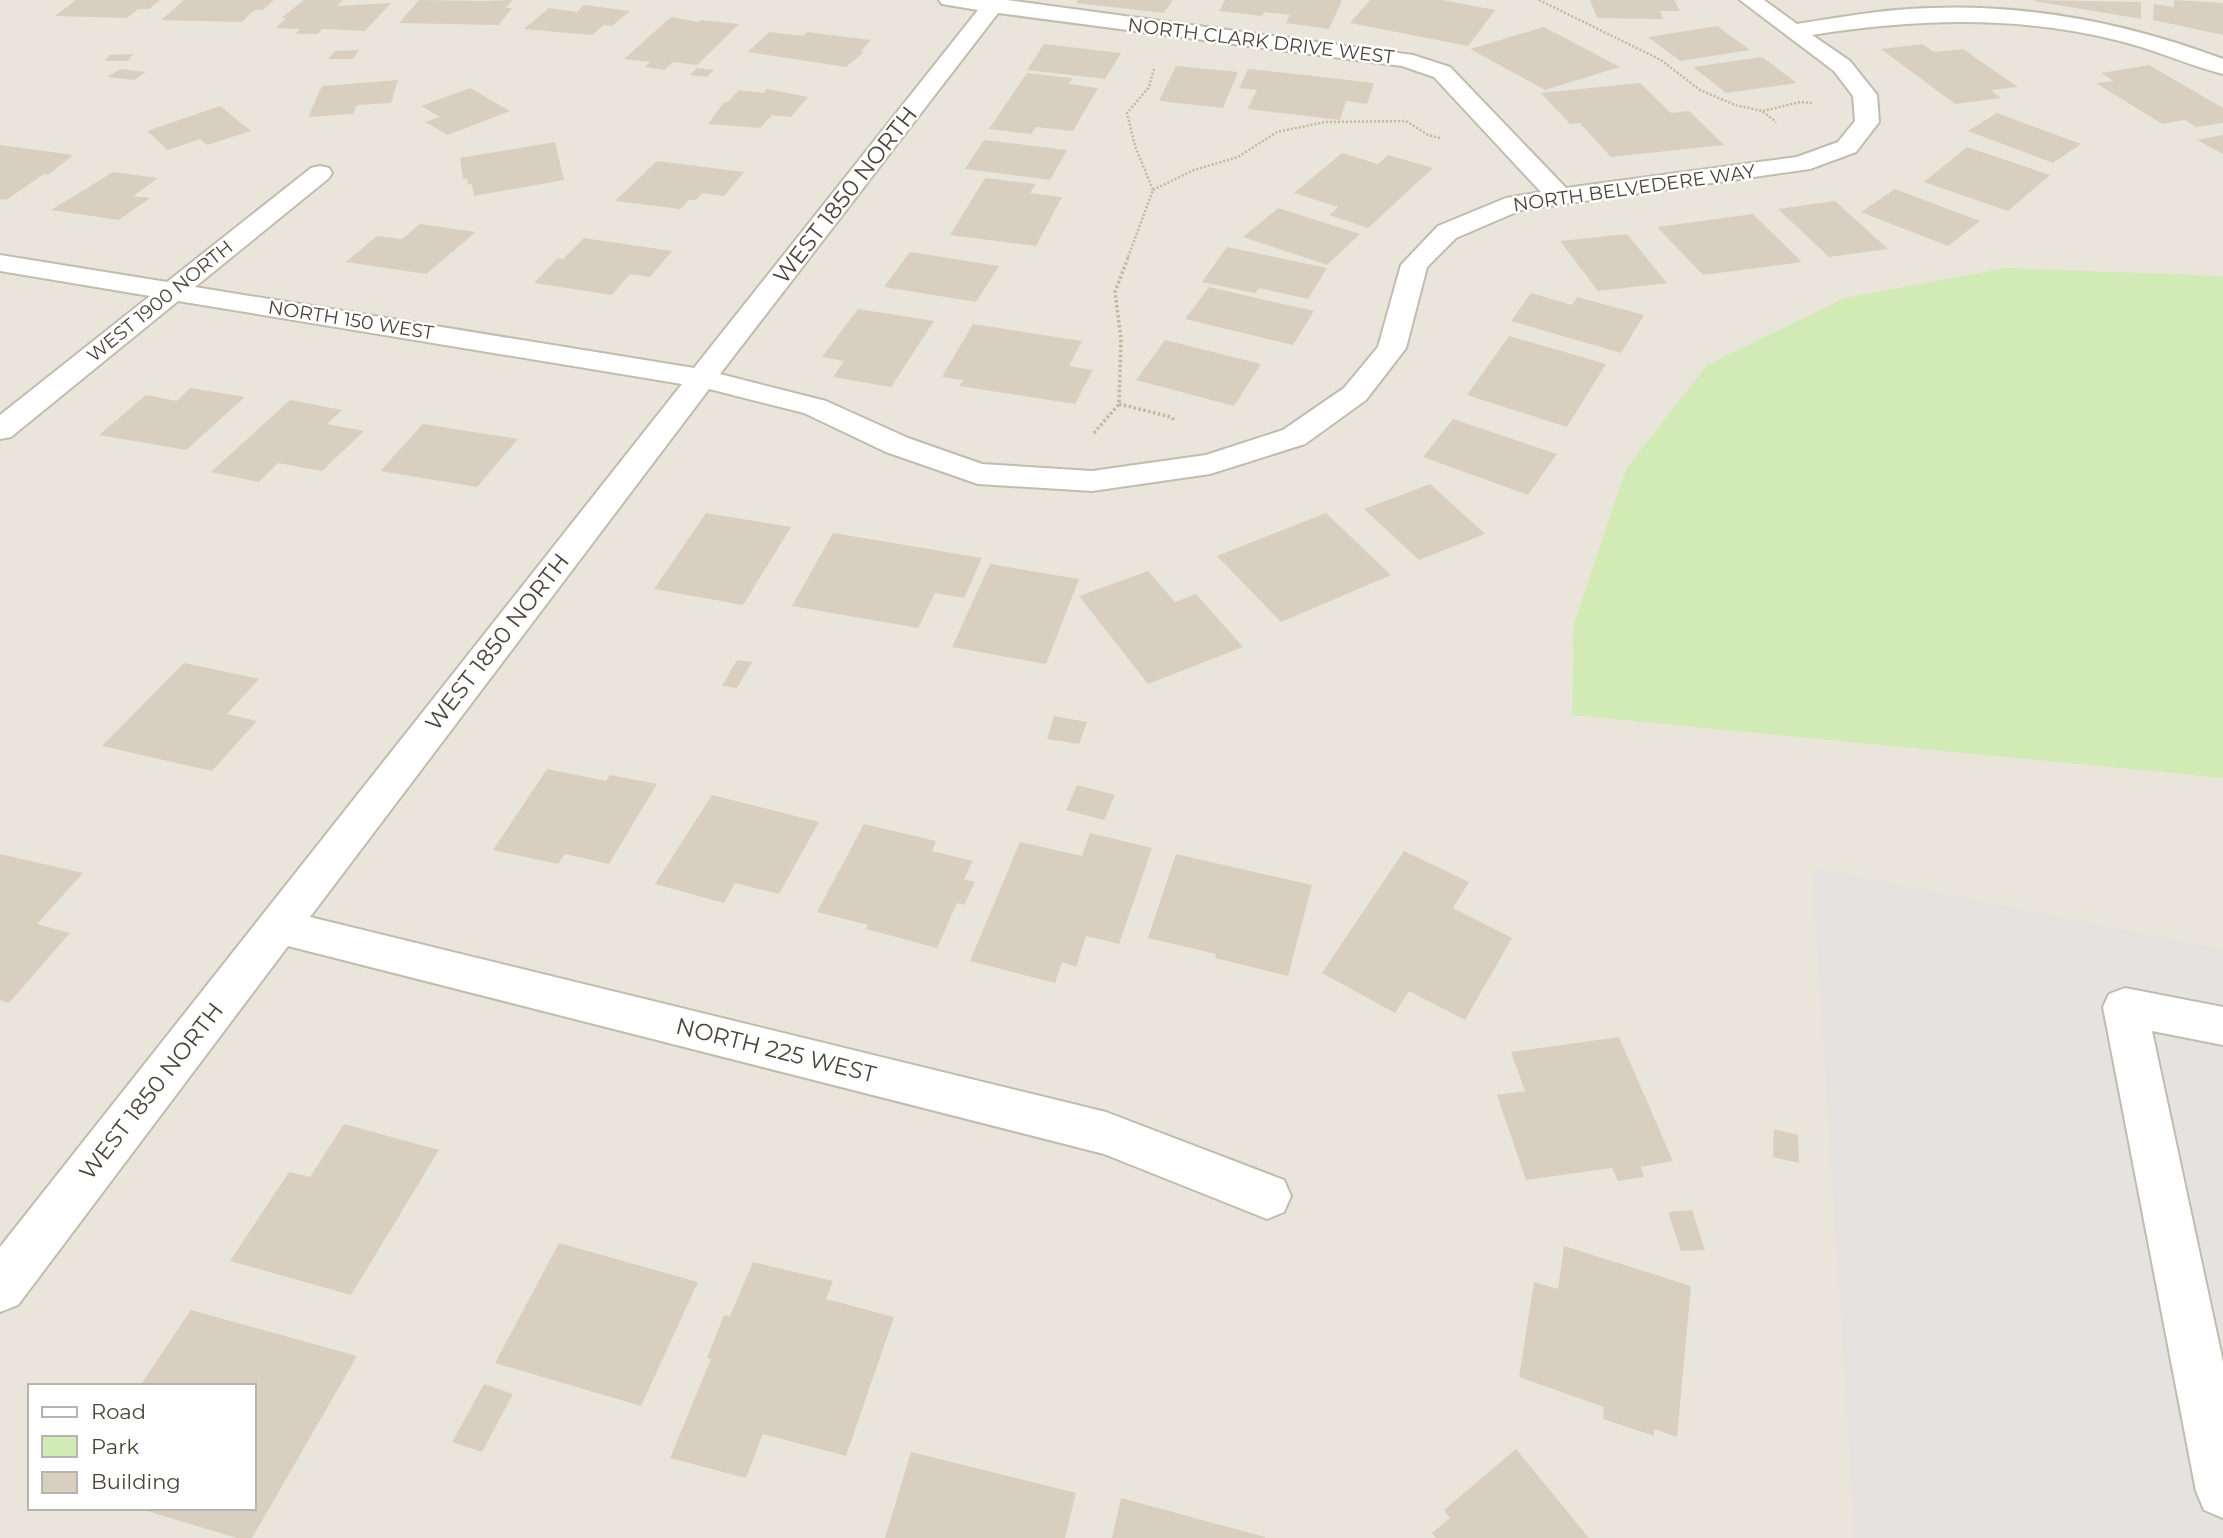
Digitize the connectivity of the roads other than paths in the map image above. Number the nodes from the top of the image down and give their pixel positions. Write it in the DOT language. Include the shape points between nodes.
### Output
graph roads {
  1 [pos="950,0"];
  2 [pos="1750,0"];
  3 [pos="995,3"];
  4 [pos="1793,31"];
  5 [pos="2223,67"];
  6 [pos="320,173"];
  7 [pos="1559,196"];
  8 [pos="0,263"];
  9 [pos="172,291"];
  10 [pos="701,378"];
  11 [pos="0,430"];
  12 [pos="278,926"];
  13 [pos="2223,1026"];
  14 [pos="1267,1196"];
  15 [pos="0,1287"];
  16 [pos="2223,1491"];
  1 -- 3 [label="street, NORTH CLARK DRIVE WEST"];
  2 -- 4 [label="street"];
  3 -- 7 [label="street, NORTH CLARK DRIVE WEST" via="1350,51 1442,72"];
  3 -- 10 [label="street, WEST 1850 NORTH"];
  4 -- 5 [label="street" via="1879,18 1983,15 2106,31 2181,50"];
  4 -- 7 [label="street, NORTH BELVEDERE WAY" via="1842,66 1865,95 1867,122 1847,147 1801,164"];
  6 -- 9 [label="street, WEST 1900 NORTH"];
  7 -- 10 [label="street, NORTH BELVEDERE WAY" via="1515,203 1447,232 1414,265 1392,348 1355,394 1294,437 1210,464 1092,481 978,474 897,445 815,407"];
  8 -- 9 [label="street, NORTH 150 WEST"];
  9 -- 10 [label="street, NORTH 150 WEST"];
  9 -- 11 [label="street, WEST 1900 NORTH"];
  10 -- 12 [label="street, WEST 1850 NORTH"];
  12 -- 14 [label="street, NORTH 225 WEST" via="1106,1133"];
  12 -- 15 [label="street, WEST 1850 NORTH"];
  13 -- 16 [label="street" via="2125,1007"];
}
